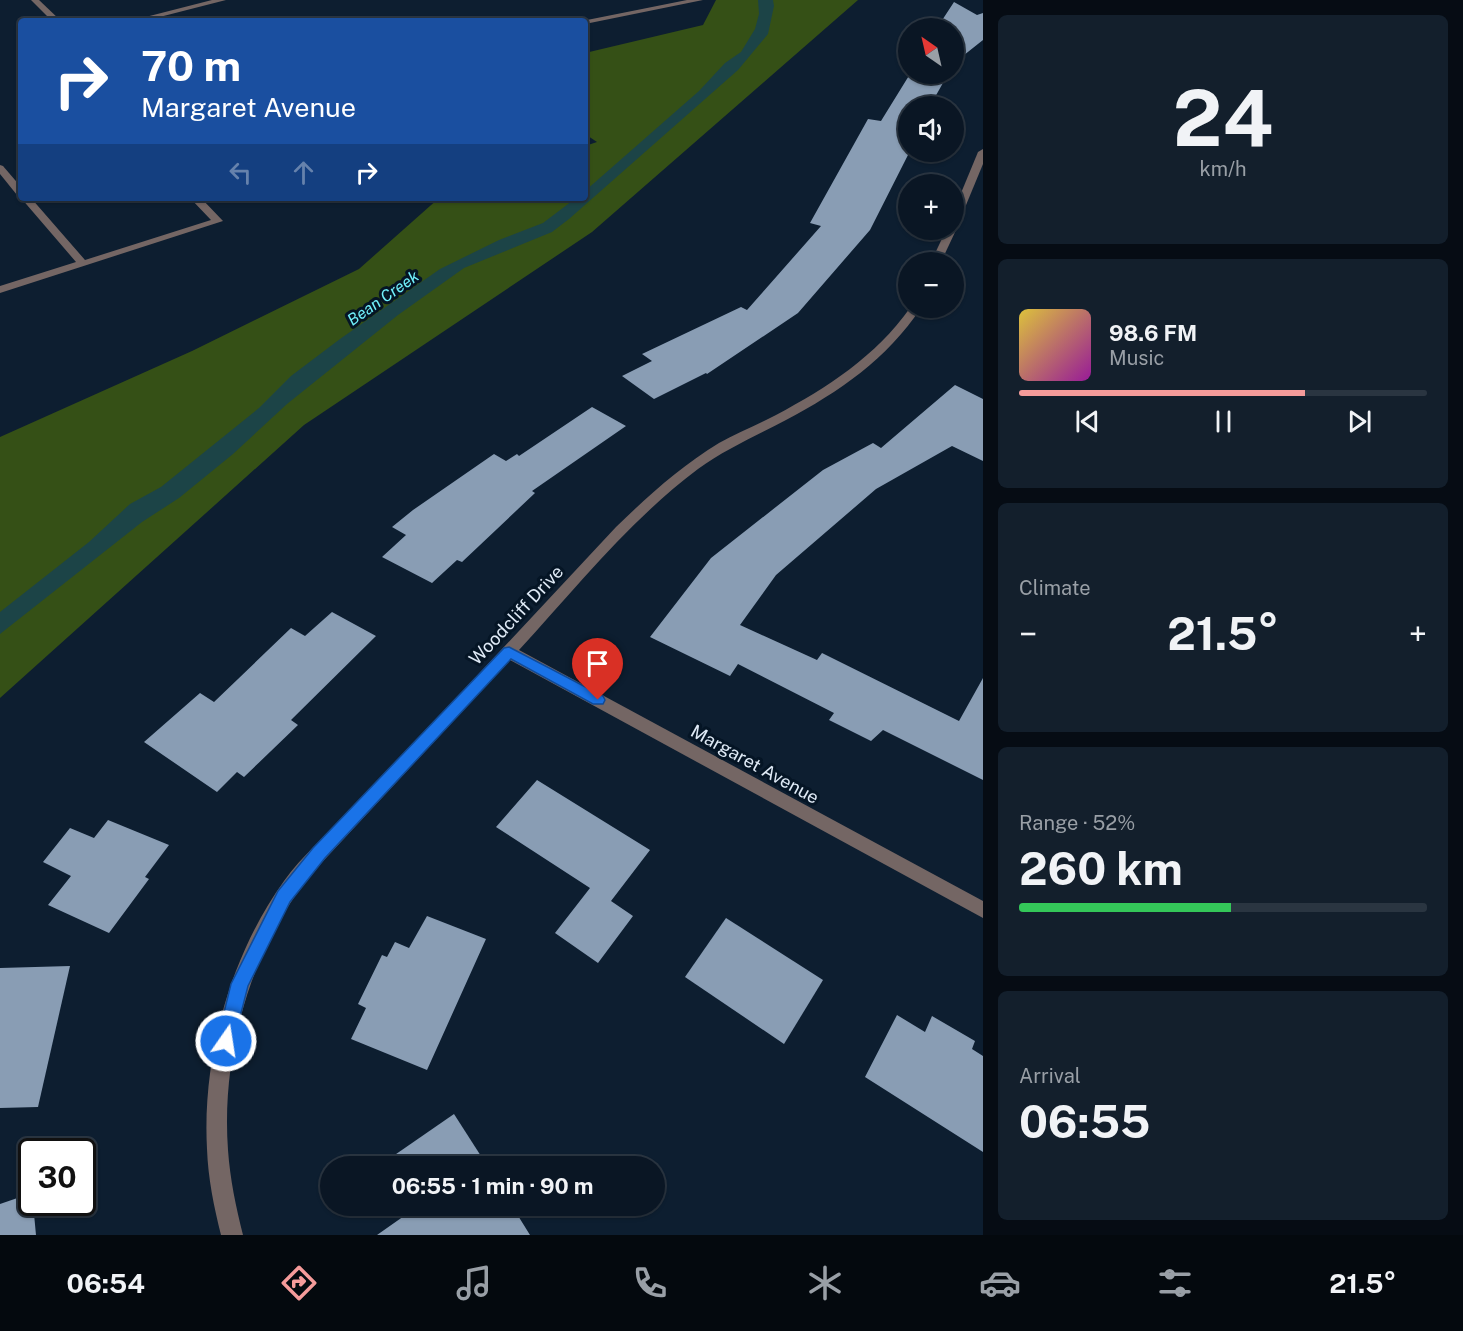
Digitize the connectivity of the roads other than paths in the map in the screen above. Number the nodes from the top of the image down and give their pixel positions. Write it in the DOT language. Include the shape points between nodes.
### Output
graph roads {
  1 [pos="35,0"];
  2 [pos="222,0"];
  3 [pos="699,0"];
  4 [pos="54,18"];
  5 [pos="147,18"];
  6 [pos="588,21"];
  7 [pos="983,152"];
  8 [pos="0,168"];
  9 [pos="18,189"];
  10 [pos="964,198"];
  11 [pos="29,201"];
  12 [pos="198,201"];
  13 [pos="82,263"];
  14 [pos="0,290"];
  15 [pos="909,318"];
  16 [pos="509,652"];
  17 [pos="983,910"];
  18 [pos="232,1235"];
  1 -- 4 [label="street"];
  2 -- 5 [label="street"];
  3 -- 6 [label="street"];
  7 -- 10 [label="street"];
  8 -- 9 [label="street"];
  11 -- 13 [label="street"];
  12 -- 13 [label="street" via="218,221"];
  13 -- 14 [label="street"];
  15 -- 16 [label="street, Woodcliff Drive" via="873,356 815,399 725,445 665,488"];
  16 -- 17 [label="street, Margaret Avenue"];
  16 -- 18 [label="street, Woodcliff Drive" via="319,853 284,897 240,984 223,1055 217,1107 219,1165"];
}
